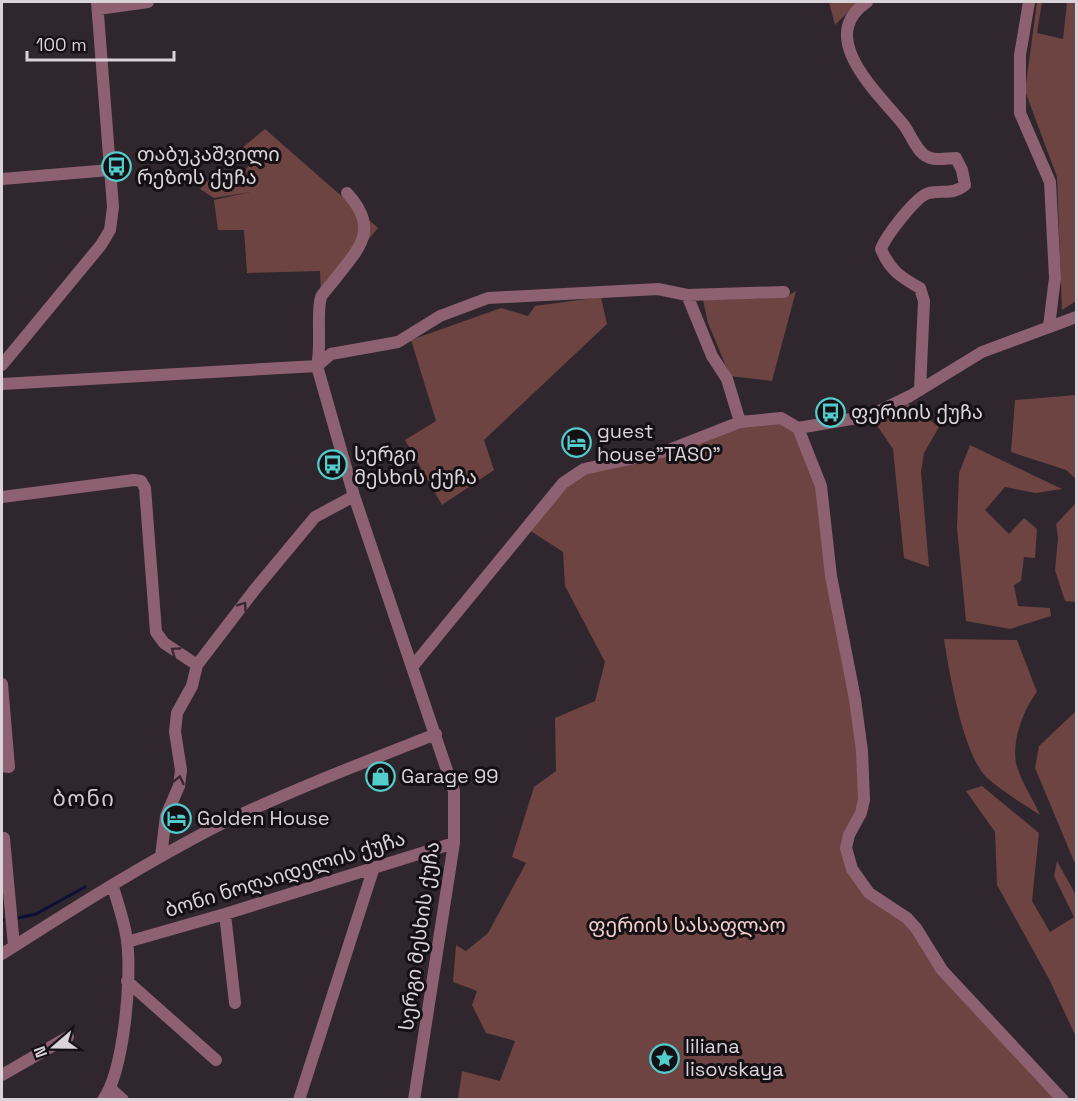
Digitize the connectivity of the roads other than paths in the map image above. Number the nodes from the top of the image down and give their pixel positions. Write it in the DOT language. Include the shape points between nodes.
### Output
graph roads {
  1 [pos="148,2"];
  2 [pos="867,2"];
  3 [pos="1029,2"];
  4 [pos="98,5"];
  5 [pos="110,170"];
  6 [pos="2,179"];
  7 [pos="347,193"];
  8 [pos="784,292"];
  9 [pos="687,295"];
  10 [pos="1077,317"];
  11 [pos="1049,326"];
  12 [pos="2,365"];
  13 [pos="317,366"];
  14 [pos="2,384"];
  15 [pos="920,390"];
  16 [pos="740,422"];
  17 [pos="798,428"];
  18 [pos="354,496"];
  19 [pos="2,497"];
  20 [pos="197,665"];
  21 [pos="413,666"];
  22 [pos="2,684"];
  23 [pos="436,734"];
  24 [pos="2,766"];
  25 [pos="4,838"];
  26 [pos="454,843"];
  27 [pos="161,856"];
  28 [pos="374,867"];
  29 [pos="113,887"];
  30 [pos="225,914"];
  31 [pos="128,942"];
  32 [pos="14,946"];
  33 [pos="2,954"];
  34 [pos="127,981"];
  35 [pos="235,1003"];
  36 [pos="68,1037"];
  37 [pos="216,1060"];
  38 [pos="2,1076"];
  39 [pos="107,1094"];
  40 [pos="123,1100"];
  41 [pos="299,1100"];
  42 [pos="414,1100"];
  43 [pos="1063,1100"];
  1 -- 4 [label="street"];
  2 -- 15 [label="street" via="850,19 846,33 857,67 908,130 922,154 930,159 956,158 965,185 956,192 919,197 896,229 885,237 881,249 895,274 920,288 924,301"];
  3 -- 11 [label="street" via="1020,55 1020,113 1050,182 1055,278"];
  4 -- 5 [label="street"];
  5 -- 6 [label="street"];
  5 -- 12 [label="street" via="110,230"];
  7 -- 13 [label="street, სერგი მესხის ქუჩა" via="360,207 366,231 363,243 321,297 321,351"];
  8 -- 9 [label="street"];
  9 -- 13 [label="street" via="658,289 488,298 440,316 398,342 331,354"];
  9 -- 16 [label="street" via="712,356 727,379"];
  10 -- 11 [label="street"];
  11 -- 15 [label="street" via="982,352"];
  13 -- 14 [label="street"];
  13 -- 18 [label="street, სერგი მესხის ქუჩა"];
  15 -- 17 [label="street" via="869,416"];
  16 -- 17 [label="street" via="781,418"];
  16 -- 21 [label="street" via="666,451 584,469 563,483"];
  17 -- 43 [label="street" via="821,486 831,576 862,751 864,800 846,849 852,869 868,893 907,918 942,970"];
  20 -- 18 [label="street, one-way" via="315,517"];
  18 -- 21 [label="street, სერგი მესხის ქუჩა"];
  20 -- 19 [label="street, one-way" via="164,643 156,632 145,488 141,481"];
  27 -- 20 [label="street, one-way" via="166,816 179,786 181,770 175,732 177,713 192,686"];
  21 -- 23 [label="street, სერგი მესხის ქუჩა"];
  22 -- 24 [label="street" via="9,767"];
  23 -- 26 [label="street, სერგი მესხის ქუჩა" via="454,791"];
  23 -- 27 [label="street" via="290,792"];
  25 -- 32 [label="street"];
  26 -- 28 [label="street, ბონი ნოღაიდელის ქუჩა"];
  26 -- 42 [label="street, სერგი მესხის ქუჩა"];
  27 -- 29 [label="street"];
  28 -- 30 [label="street, ბონი ნოღაიდელის ქუჩა"];
  28 -- 41 [label="street"];
  29 -- 31 [label="street"];
  29 -- 32 [label="street"];
  30 -- 31 [label="street, ბონი ნოღაიდელის ქუჩა"];
  30 -- 35 [label="street"];
  31 -- 34 [label="street"];
  32 -- 33 [label="street"];
  34 -- 37 [label="street"];
  34 -- 39 [label="street" via="120,1053"];
  36 -- 38 [label="street"];
  39 -- 40 [label="street"];
}
